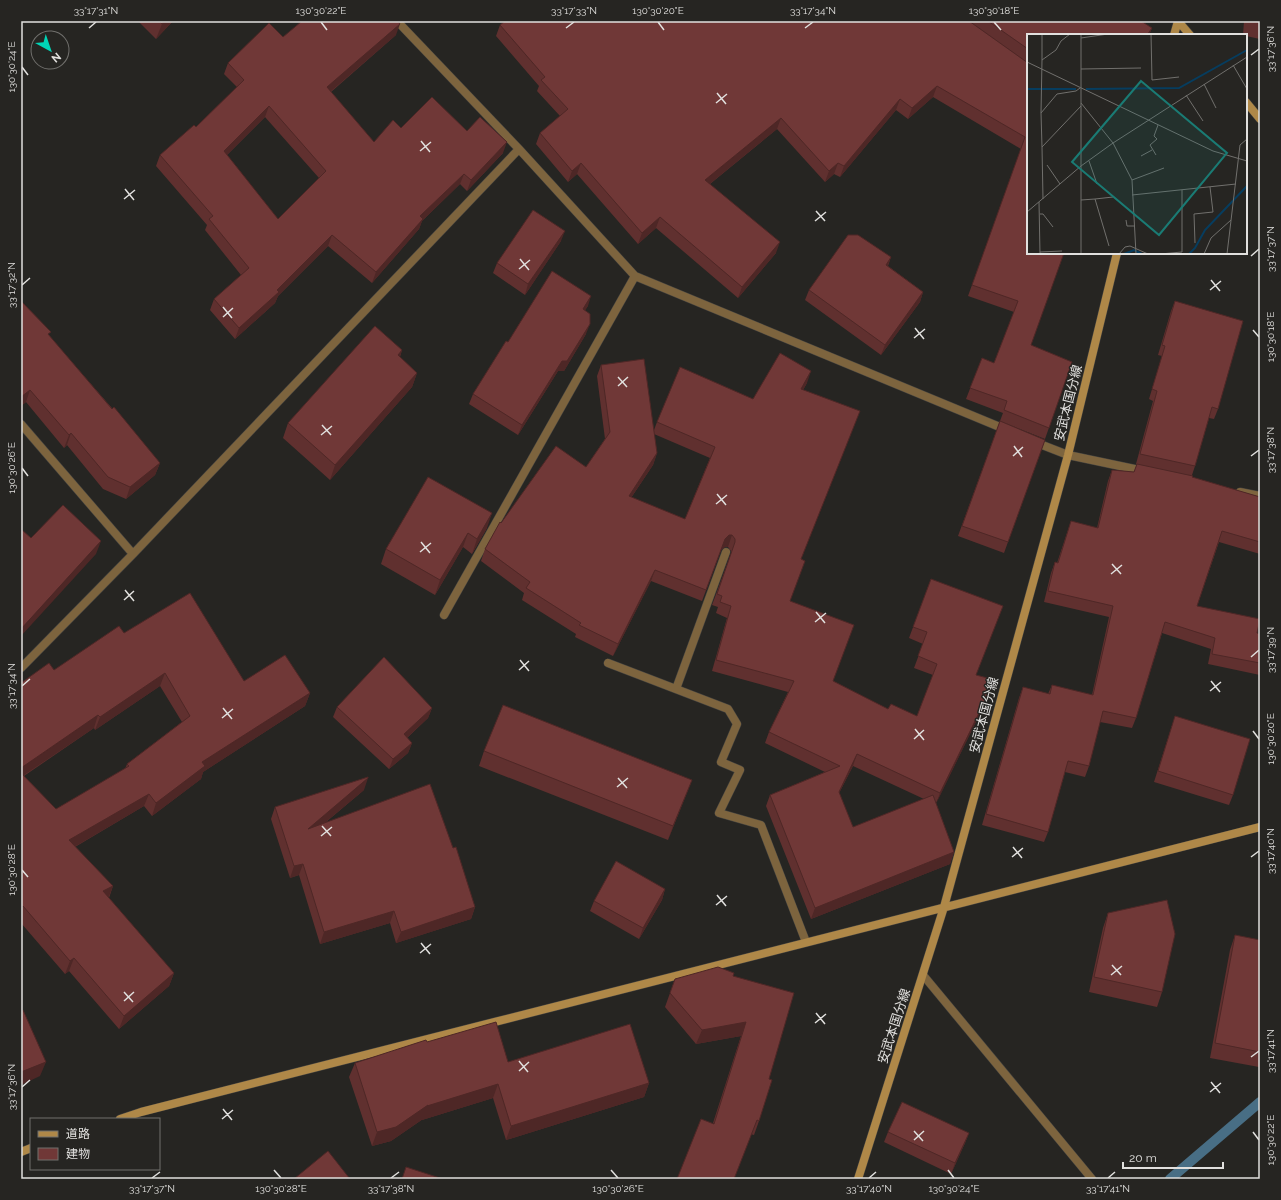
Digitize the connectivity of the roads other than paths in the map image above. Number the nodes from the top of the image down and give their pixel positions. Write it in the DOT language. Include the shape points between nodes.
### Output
graph roads {
  1 [pos="397,21"];
  2 [pos="1178,21"];
  3 [pos="1174,34"];
  4 [pos="1189,34"];
  5 [pos="1247,103"];
  6 [pos="1260,119"];
  7 [pos="520,149"];
  8 [pos="1117,254"];
  9 [pos="635,276"];
  10 [pos="21,424"];
  11 [pos="1068,455"];
  12 [pos="1152,473"];
  13 [pos="1229,489"];
  14 [pos="1260,496"];
  15 [pos="726,552"];
  16 [pos="133,554"];
  17 [pos="444,615"];
  18 [pos="608,663"];
  19 [pos="21,668"];
  20 [pos="676,689"];
  21 [pos="1260,827"];
  22 [pos="944,907"];
  23 [pos="806,942"];
  24 [pos="923,975"];
  25 [pos="123,1118"];
  26 [pos="858,1179"];
  27 [pos="1092,1179"];
  1 -- 7 [label="street"];
  2 -- 3 [label="street"];
  2 -- 4 [label="street"];
  5 -- 6 [label="street"];
  7 -- 9 [label="street"];
  7 -- 16 [label="street"];
  8 -- 11 [label="street, 安武本国分線"];
  9 -- 11 [label="street"];
  9 -- 17 [label="street"];
  10 -- 16 [label="street"];
  11 -- 12 [label="street"];
  11 -- 22 [label="street, 安武本国分線"];
  13 -- 14 [label="street"];
  15 -- 20 [label="street"];
  16 -- 19 [label="street"];
  18 -- 20 [label="street"];
  20 -- 23 [label="street" via="728,709 737,724 721,762 740,770 719,813 761,825"];
  21 -- 22 [label="street"];
  22 -- 23 [label="street"];
  22 -- 24 [label="street, 安武本国分線"];
  23 -- 25 [label="street"];
  24 -- 26 [label="street, 安武本国分線"];
  24 -- 27 [label="street"];
}
